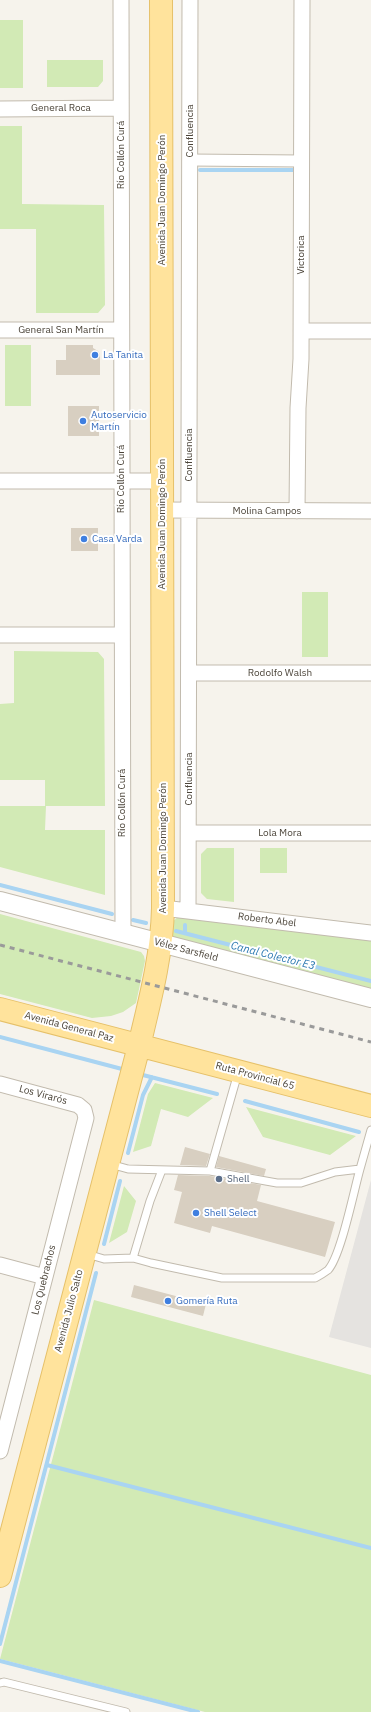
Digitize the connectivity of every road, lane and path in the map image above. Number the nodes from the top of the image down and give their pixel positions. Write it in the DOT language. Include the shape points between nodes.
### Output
graph roads {
  1 [pos="121,0"];
  2 [pos="161,0"];
  3 [pos="190,0"];
  4 [pos="302,0"];
  5 [pos="121,108"];
  6 [pos="0,109"];
  7 [pos="190,160"];
  8 [pos="301,161"];
  9 [pos="0,330"];
  10 [pos="121,330"];
  11 [pos="301,331"];
  12 [pos="371,331"];
  13 [pos="0,481"];
  14 [pos="121,481"];
  15 [pos="162,481"];
  16 [pos="162,510"];
  17 [pos="189,510"];
  18 [pos="297,511"];
  19 [pos="371,511"];
  20 [pos="0,635"];
  21 [pos="121,635"];
  22 [pos="189,673"];
  23 [pos="371,673"];
  24 [pos="188,833"];
  25 [pos="371,833"];
  26 [pos="0,902"];
  27 [pos="163,908"];
  28 [pos="188,911"];
  29 [pos="371,933"];
  30 [pos="123,934"];
  31 [pos="161,944"];
  32 [pos="371,998"];
  33 [pos="0,1009"];
  34 [pos="139,1046"];
  35 [pos="238,1071"];
  36 [pos="0,1084"];
  37 [pos="371,1106"];
  38 [pos="84,1110"];
  39 [pos="371,1130"];
  40 [pos="108,1164"];
  41 [pos="360,1169"];
  42 [pos="162,1170"];
  43 [pos="210,1171"];
  44 [pos="84,1254"];
  45 [pos="132,1258"];
  46 [pos="0,1265"];
  47 [pos="45,1277"];
  48 [pos="0,1451"];
  49 [pos="0,1576"];
  50 [pos="0,1683"];
  51 [pos="126,1712"];
  1 -- 5 [label="street, Río Collón Curá"];
  2 -- 15 [label="main road, Avenida Juan Domingo Perón"];
  3 -- 7 [label="street, Confluencia"];
  4 -- 8 [label="street, Victorica"];
  5 -- 6 [label="street, General Roca"];
  5 -- 10 [label="street, Río Collón Curá"];
  7 -- 8 [label="street"];
  7 -- 17 [label="street, Confluencia"];
  8 -- 11 [label="street, Victorica"];
  9 -- 10 [label="street, General San Martín"];
  10 -- 14 [label="street, Río Collón Curá"];
  11 -- 12 [label="street"];
  11 -- 18 [label="street, Victorica"];
  13 -- 14 [label="street"];
  14 -- 15 [label="street"];
  14 -- 21 [label="street, Río Collón Curá"];
  15 -- 16 [label="main road, Avenida Juan Domingo Perón"];
  16 -- 17 [label="street, Molina Campos"];
  16 -- 27 [label="main road, Avenida Juan Domingo Perón"];
  17 -- 18 [label="street, Molina Campos"];
  17 -- 22 [label="street, Confluencia"];
  18 -- 19 [label="street, Molina Campos"];
  20 -- 21 [label="street"];
  21 -- 30 [label="street, Río Collón Curá"];
  22 -- 23 [label="street, Rodolfo Walsh"];
  22 -- 24 [label="street, Confluencia"];
  24 -- 25 [label="street, Lola Mora"];
  24 -- 28 [label="street, Confluencia"];
  26 -- 30 [label="street, Vélez Sarsfield"];
  27 -- 28 [label="street, Roberto Abel"];
  27 -- 31 [label="main road, Avenida Juan Domingo Perón"];
  28 -- 29 [label="street, Roberto Abel"];
  30 -- 31 [label="street, Vélez Sarsfield"];
  31 -- 32 [label="street, Vélez Sarsfield"];
  31 -- 34 [label="main road, Avenida Juan Domingo Perón"];
  33 -- 34 [label="main road, Avenida General Paz"];
  34 -- 35 [label="main road, Ruta Provincial 65"];
  34 -- 40 [label="main road, Avenida Julio Salto"];
  35 -- 37 [label="main road, Ruta Provincial 65"];
  35 -- 43 [label="lane"];
  36 -- 38 [label="street, Los Virarós" via="75,1103"];
  38 -- 47 [label="street, Los Quebrachos" via="85,1122"];
  39 -- 41 [label="lane"];
  40 -- 42 [label="lane" via="128,1169"];
  40 -- 44 [label="main road, Avenida Julio Salto"];
  41 -- 43 [label="lane" via="335,1172 301,1183 277,1183"];
  41 -- 45 [label="lane" via="334,1260 328,1270 314,1278 222,1278"];
  42 -- 43 [label="lane"];
  42 -- 45 [label="lane"];
  44 -- 45 [label="lane" via="104,1259"];
  44 -- 49 [label="main road, Avenida Julio Salto"];
  46 -- 47 [label="street"];
  47 -- 48 [label="street, Los Quebrachos"];
  50 -- 51 [label="lane"];
}
